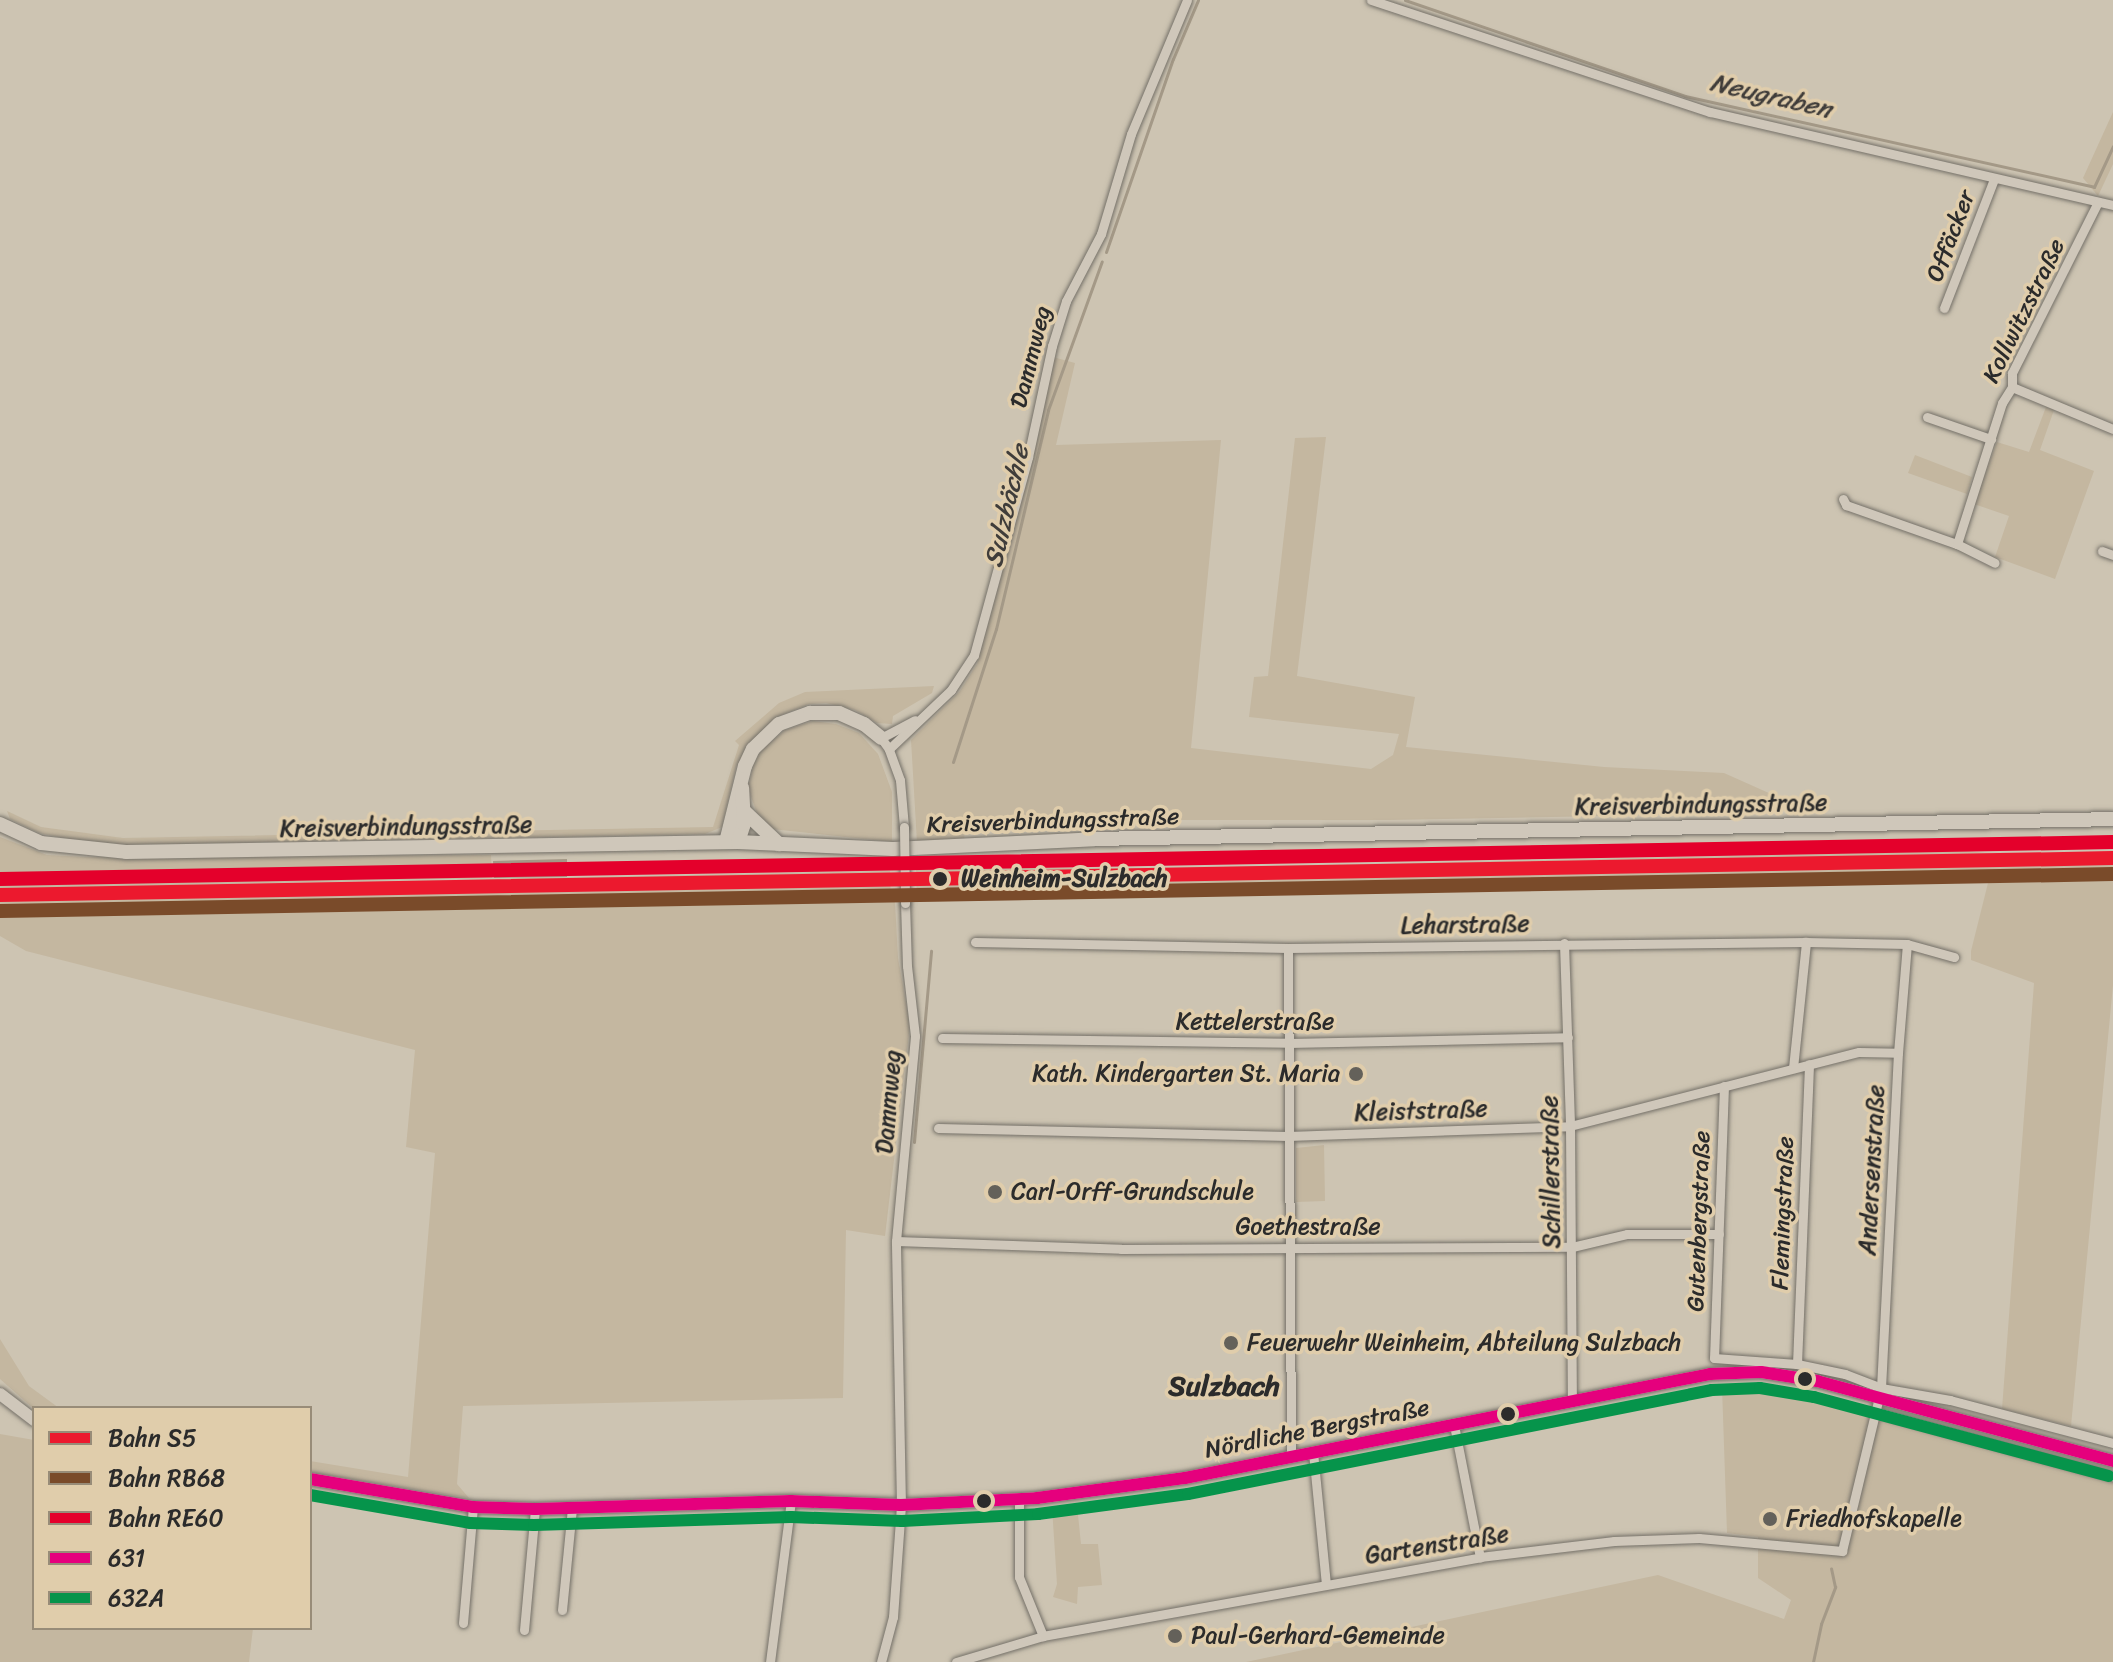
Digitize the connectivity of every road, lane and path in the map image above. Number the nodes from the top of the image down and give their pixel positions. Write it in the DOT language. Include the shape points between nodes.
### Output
graph roads {
  1 [pos="1187,0"];
  2 [pos="1371,0"];
  3 [pos="1994,179"];
  4 [pos="2098,202"];
  5 [pos="2113,205"];
  6 [pos="1944,308"];
  7 [pos="2012,387"];
  8 [pos="1927,417"];
  9 [pos="2113,429"];
  10 [pos="1991,439"];
  11 [pos="1843,499"];
  12 [pos="1957,544"];
  13 [pos="2102,551"];
  14 [pos="2113,555"];
  15 [pos="1995,563"];
  16 [pos="885,744"];
  17 [pos="741,780"];
  18 [pos="745,812"];
  19 [pos="2113,819"];
  20 [pos="0,824"];
  21 [pos="732,842"];
  22 [pos="779,844"];
  23 [pos="975,942"];
  24 [pos="1806,942"];
  25 [pos="1564,943"];
  26 [pos="1907,944"];
  27 [pos="1288,948"];
  28 [pos="1954,957"];
  29 [pos="1568,1037"];
  30 [pos="942,1038"];
  31 [pos="1288,1043"];
  32 [pos="1898,1053"];
  33 [pos="1809,1064"];
  34 [pos="1793,1068"];
  35 [pos="1724,1086"];
  36 [pos="1570,1126"];
  37 [pos="938,1128"];
  38 [pos="1288,1136"];
  39 [pos="1719,1234"];
  40 [pos="896,1241"];
  41 [pos="1289,1246"];
  42 [pos="1572,1247"];
  43 [pos="1797,1364"];
  44 [pos="1880,1392"];
  45 [pos="0,1394"];
  46 [pos="1572,1399"];
  47 [pos="1873,1411"];
  48 [pos="32,1418"];
  49 [pos="1454,1425"];
  50 [pos="2113,1443"];
  51 [pos="1313,1452"];
  52 [pos="1291,1456"];
  53 [pos="2113,1461"];
  54 [pos="2113,1476"];
  55 [pos="312,1479"];
  56 [pos="1019,1499"];
  57 [pos="791,1501"];
  58 [pos="901,1505"];
  59 [pos="473,1507"];
  60 [pos="572,1508"];
  61 [pos="535,1509"];
  62 [pos="1842,1551"];
  63 [pos="1480,1557"];
  64 [pos="1326,1584"];
  65 [pos="562,1610"];
  66 [pos="463,1623"];
  67 [pos="524,1630"];
  68 [pos="1043,1636"];
  69 [pos="770,1662"];
  70 [pos="881,1662"];
  71 [pos="956,1662"];
  1 -- 16 [label="street, Dammweg" via="1131,134 1101,234 1066,301 979,641 960,679"];
  2 -- 3 [label="street" via="1710,112"];
  3 -- 4 [label="street"];
  3 -- 6 [label="street, Offäcker"];
  4 -- 5 [label="street"];
  4 -- 7 [label="street, Kollwitzstraße" via="2012,373"];
  7 -- 9 [label="street"];
  7 -- 10 [label="street, Kollwitzstraße"];
  8 -- 10 [label="street"];
  10 -- 12 [label="street, Kollwitzstraße"];
  11 -- 12 [label="street" via="1846,505"];
  12 -- 15 [label="street"];
  13 -- 14 [label="street"];
  16 -- 17 [label="main road" via="864,724 839,713 810,713 779,724 753,749"];
  16 -- 40 [label="street, Dammweg, bridge" via="900,780 915,1036"];
  17 -- 18 [label="main road"];
  17 -- 21 [label="main road"];
  18 -- 21 [label="main road"];
  18 -- 22 [label="main road"];
  19 -- 22 [label="main road, Kreisverbindungsstraße" via="1110,838 893,849"];
  20 -- 21 [label="main road, Kreisverbindungsstraße" via="41,843 126,852"];
  21 -- 22 [label="main road, Kreisverbindungsstraße"];
  23 -- 27 [label="street, Leharstraße"];
  24 -- 25 [label="street, Leharstraße"];
  24 -- 26 [label="street, Leharstraße"];
  24 -- 34 [label="street"];
  25 -- 27 [label="street, Leharstraße"];
  25 -- 29 [label="street, Schillerstraße"];
  26 -- 28 [label="street, Leharstraße"];
  26 -- 32 [label="street, Andersenstraße"];
  27 -- 31 [label="street"];
  29 -- 31 [label="street, Kettelerstraße"];
  29 -- 36 [label="street, Schillerstraße"];
  30 -- 31 [label="street, Kettelerstraße"];
  31 -- 38 [label="street"];
  32 -- 33 [label="street, Kleiststraße" via="1859,1052"];
  32 -- 44 [label="street, Andersenstraße"];
  33 -- 34 [label="street, Kleiststraße"];
  33 -- 43 [label="street, Flemingstraße"];
  34 -- 35 [label="street, Kleiststraße"];
  35 -- 36 [label="street, Kleiststraße"];
  35 -- 39 [label="street, Gutenbergstraße"];
  36 -- 38 [label="street, Kleiststraße"];
  36 -- 42 [label="street, Schillerstraße"];
  37 -- 38 [label="street, Kleiststraße"];
  38 -- 41 [label="street"];
  39 -- 42 [label="street, Goethestraße" via="1627,1234"];
  39 -- 43 [label="street, Gutenbergstraße" via="1714,1358"];
  40 -- 41 [label="street, Goethestraße" via="1121,1249"];
  40 -- 58 [label="street, Dammweg"];
  41 -- 42 [label="street, Goethestraße"];
  41 -- 52 [label="street"];
  42 -- 46 [label="street, Schillerstraße"];
  43 -- 44 [label="street" via="1845,1374"];
  44 -- 46 [label="main road, Nördliche Bergstraße" via="1761,1372 1710,1374"];
  44 -- 47 [label="street, Andersenstraße"];
  44 -- 50 [label="street" via="1950,1400"];
  44 -- 53 [label="main road, Nördliche Bergstraße" via="1943,1417"];
  45 -- 48 [label="main road"];
  46 -- 49 [label="main road, Nördliche Bergstraße"];
  47 -- 54 [label="street"];
  47 -- 62 [label="street, Andersenstraße"];
  49 -- 51 [label="main road, Nördliche Bergstraße"];
  49 -- 63 [label="street"];
  51 -- 52 [label="main road, Nördliche Bergstraße"];
  51 -- 64 [label="street"];
  52 -- 56 [label="main road, Nördliche Bergstraße" via="1157,1483"];
  55 -- 59 [label="main road, Nördliche Bergstraße"];
  56 -- 58 [label="main road, Nördliche Bergstraße"];
  56 -- 68 [label="street" via="1019,1577"];
  57 -- 58 [label="main road, Nördliche Bergstraße"];
  57 -- 60 [label="main road, Nördliche Bergstraße"];
  57 -- 69 [label="street"];
  58 -- 70 [label="street, Dammweg" via="893,1617"];
  59 -- 61 [label="main road, Nördliche Bergstraße"];
  59 -- 66 [label="street"];
  60 -- 61 [label="main road, Nördliche Bergstraße"];
  60 -- 65 [label="street"];
  61 -- 67 [label="street"];
  62 -- 63 [label="street, Gartenstraße" via="1699,1538 1614,1541"];
  63 -- 64 [label="street, Gartenstraße"];
  64 -- 68 [label="street, Gartenstraße"];
  68 -- 71 [label="street, Gartenstraße"];
}
